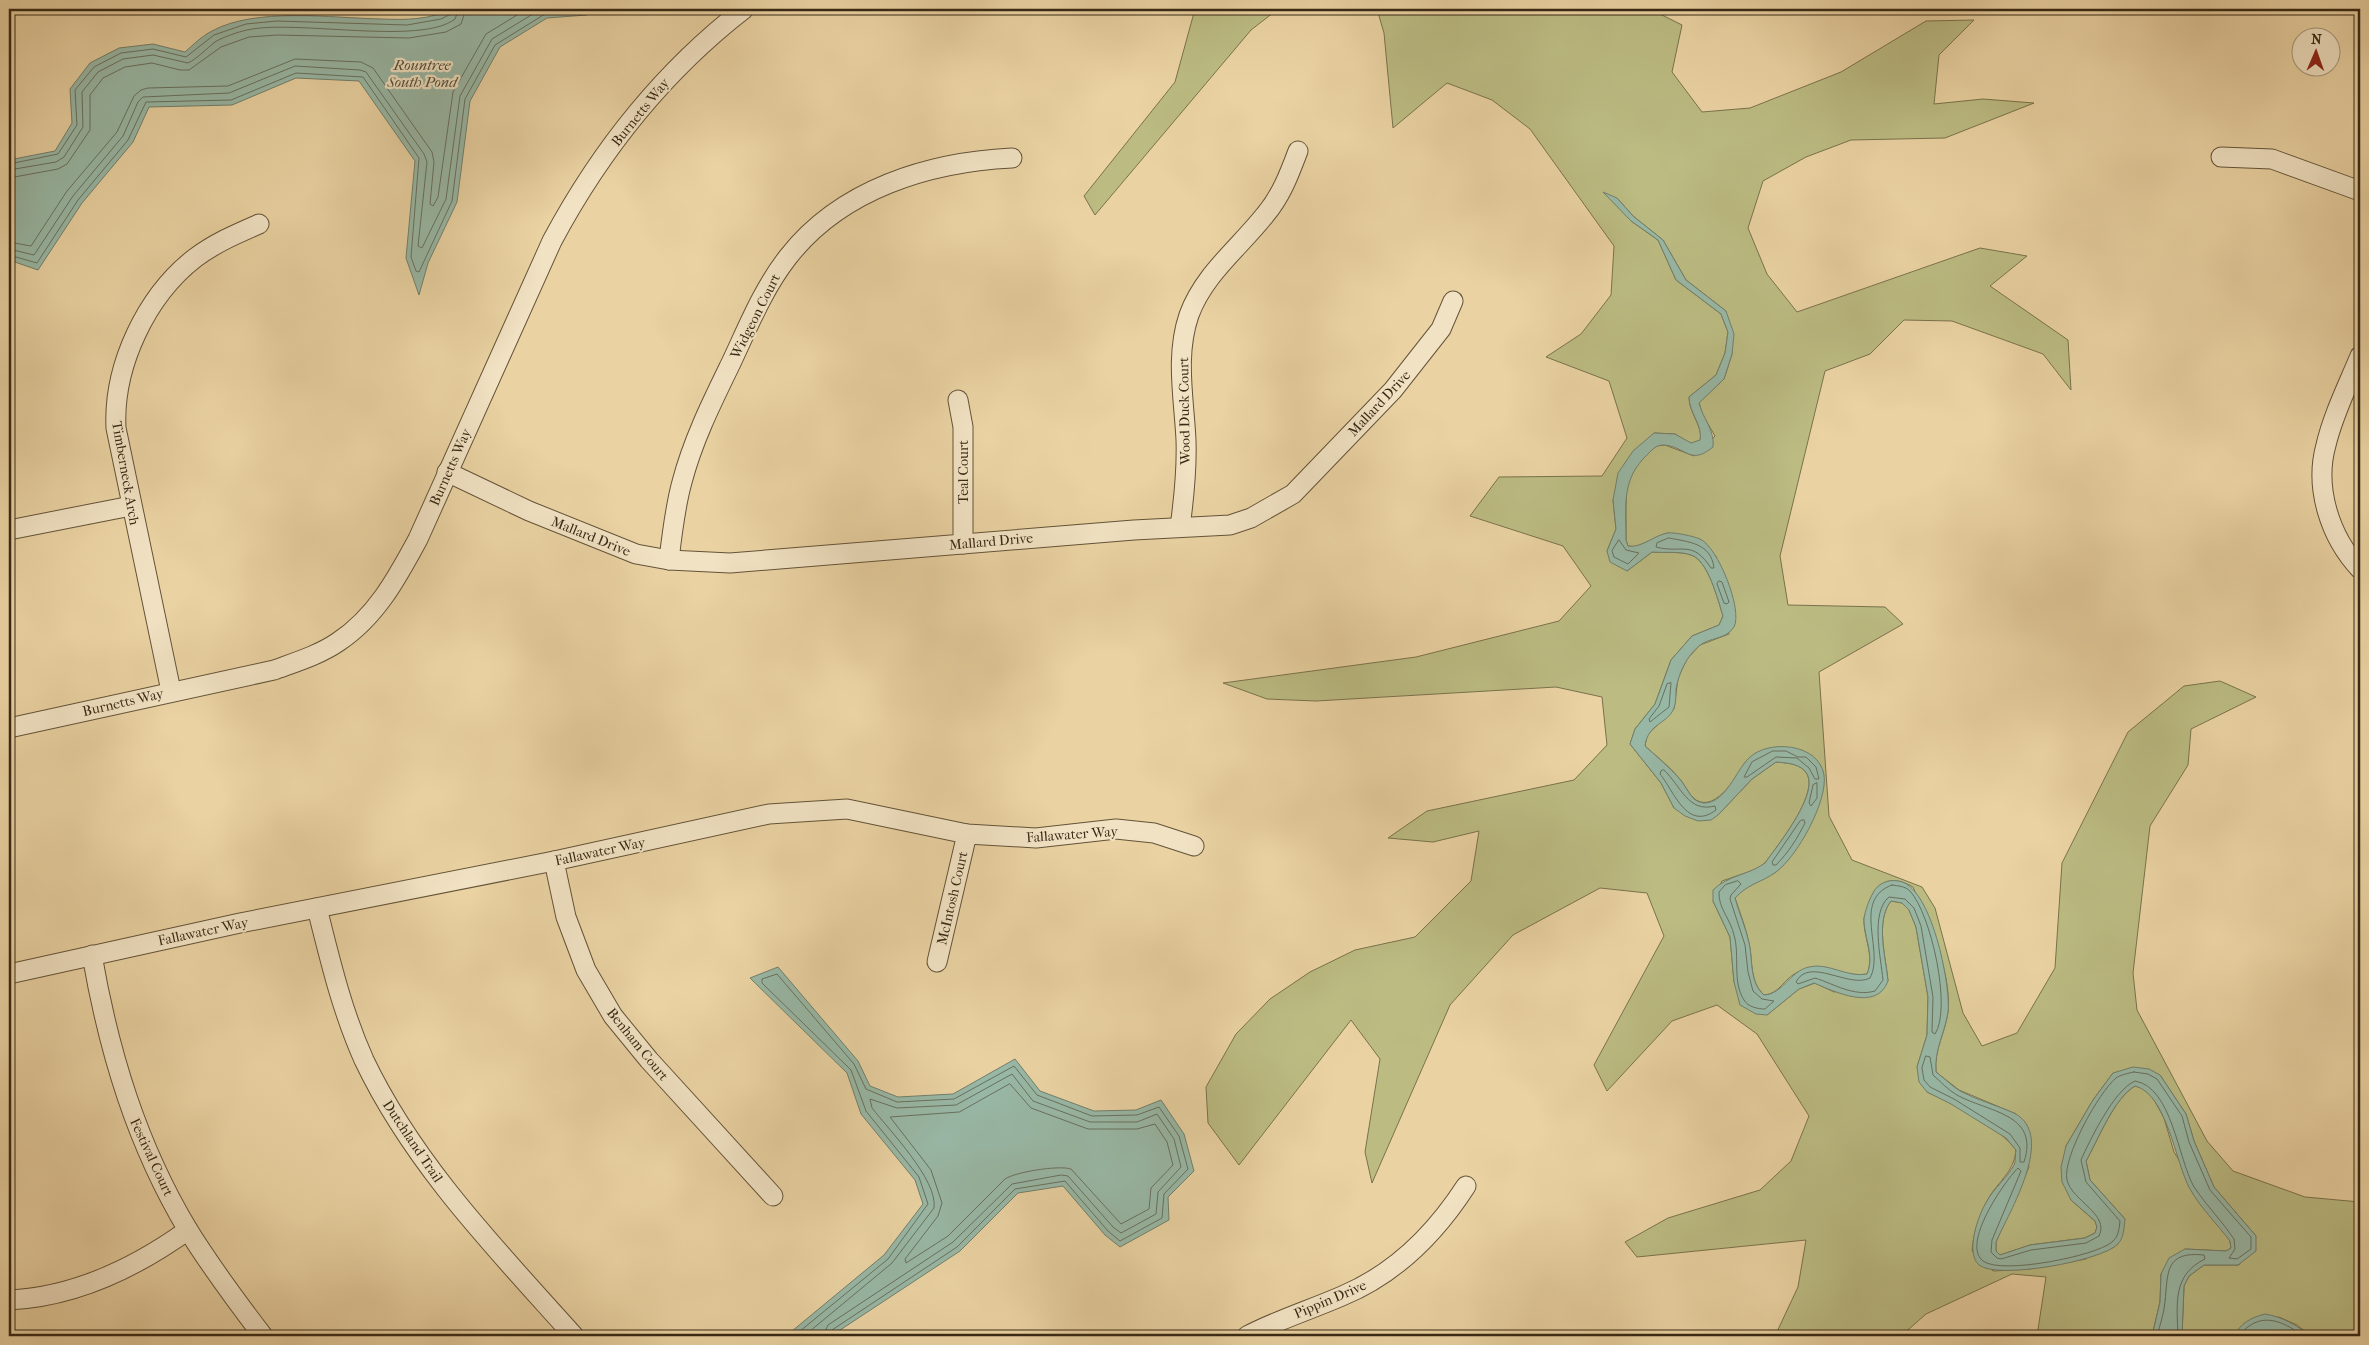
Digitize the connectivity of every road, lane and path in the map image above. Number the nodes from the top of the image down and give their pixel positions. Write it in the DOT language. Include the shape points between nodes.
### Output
graph roads {
  1 [pos="744,9"];
  2 [pos="1298,151"];
  3 [pos="2221,157"];
  4 [pos="1012,158"];
  5 [pos="2360,191"];
  6 [pos="259,224"];
  7 [pos="1453,300"];
  8 [pos="2360,356"];
  9 [pos="958,400"];
  10 [pos="448,472"];
  11 [pos="131,506"];
  12 [pos="1180,527"];
  13 [pos="9,530"];
  14 [pos="963,544"];
  15 [pos="669,560"];
  16 [pos="2360,569"];
  17 [pos="171,691"];
  18 [pos="9,728"];
  19 [pos="967,834"];
  20 [pos="1194,846"];
  21 [pos="554,862"];
  22 [pos="317,908"];
  23 [pos="92,955"];
  24 [pos="937,962"];
  25 [pos="9,974"];
  26 [pos="1466,1186"];
  27 [pos="773,1196"];
  28 [pos="188,1230"];
  29 [pos="9,1300"];
  30 [pos="263,1336"];
  31 [pos="574,1336"];
  32 [pos="1247,1336"];
  1 -- 10 [label="street, Burnetts Way" via="707,38 667,78 599,162 574,200 552,241"];
  2 -- 12 [label="street, Wood Duck Court" via="1276,201 1224,258 1190,313 1181,355 1180,386 1186,440"];
  3 -- 5 [label="street" via="2272,159"];
  4 -- 15 [label="street, Widgeon Court" via="959,163 886,184 833,214 788,257 767,288 694,444 675,511"];
  6 -- 11 [label="street, Timberneck Arch" via="222,240 194,259 156,299 139,328 122,373 115,409"];
  7 -- 12 [label="street, Mallard Drive" via="1441,329 1422,356 1293,494 1259,514 1230,525"];
  8 -- 16 [label="street" via="2325,447 2323,485 2331,524"];
  9 -- 14 [label="street, Teal Court" via="963,427"];
  10 -- 15 [label="street, Mallard Drive" via="529,511 612,545 636,554"];
  10 -- 17 [label="street, Burnetts Way" via="394,583 376,607 338,643 274,670"];
  11 -- 13 [label="street"];
  11 -- 17 [label="street, Timberneck Arch"];
  12 -- 14 [label="street, Mallard Drive"];
  14 -- 15 [label="street, Mallard Drive" via="730,563"];
  17 -- 18 [label="street, Burnetts Way"];
  19 -- 20 [label="street, Fallawater Way" via="1036,838 1116,829 1154,833"];
  19 -- 21 [label="street, Fallawater Way" via="847,809 769,814"];
  19 -- 24 [label="street, McIntosh Court"];
  21 -- 22 [label="street, Fallawater Way"];
  21 -- 27 [label="street, Benham Court" via="566,917 586,970 613,1016"];
  22 -- 23 [label="street, Fallawater Way"];
  22 -- 31 [label="street, Dutchland Trail" via="337,988 364,1059 386,1102 436,1176 477,1228"];
  23 -- 25 [label="street, Fallawater Way"];
  23 -- 28 [label="street, Festival Court" via="103,1017 134,1118 160,1178"];
  26 -- 32 [label="street, Pippin Drive" via="1427,1238 1377,1278 1343,1296"];
  28 -- 29 [label="street" via="158,1251 100,1281 65,1292"];
  28 -- 30 [label="street, Festival Court"];
}
